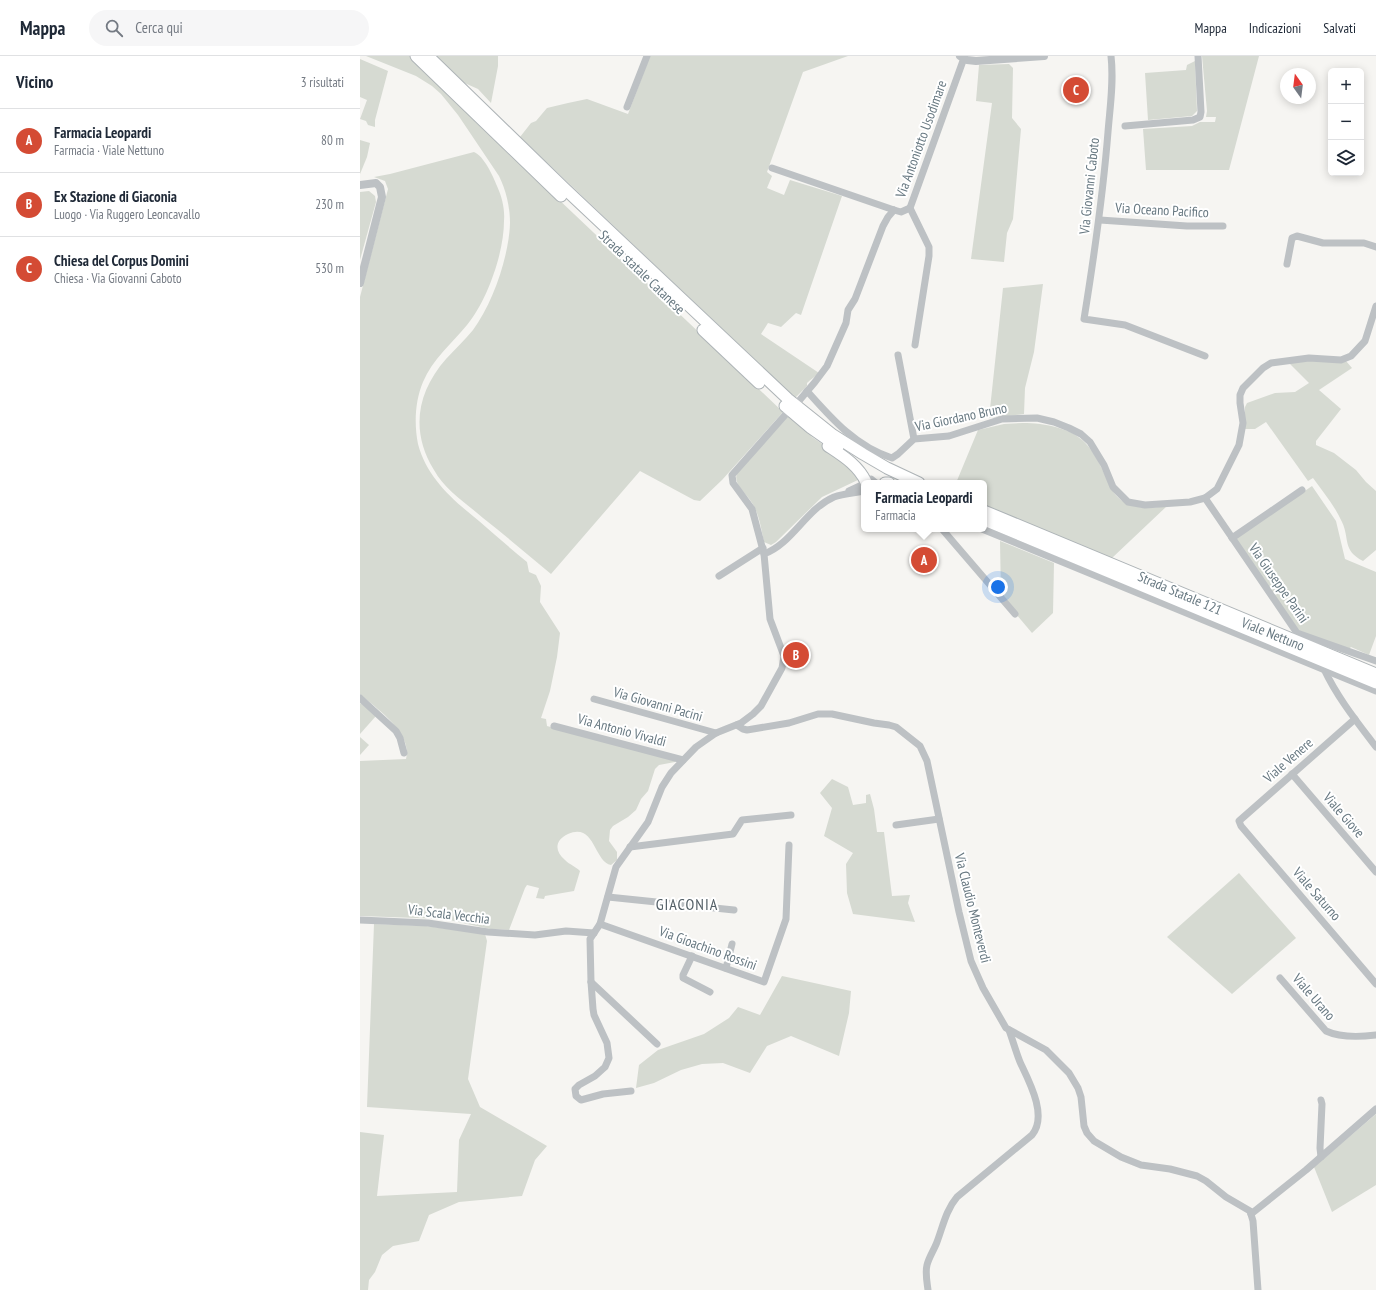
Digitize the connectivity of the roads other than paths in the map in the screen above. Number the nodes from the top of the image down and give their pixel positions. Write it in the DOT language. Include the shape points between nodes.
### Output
graph roads {
  1 [pos="416,56"];
  2 [pos="428,56"];
  3 [pos="647,56"];
  4 [pos="1044,56"];
  5 [pos="1111,56"];
  6 [pos="1198,56"];
  7 [pos="962,57"];
  8 [pos="627,108"];
  9 [pos="1125,126"];
  10 [pos="772,168"];
  11 [pos="360,185"];
  12 [pos="910,208"];
  13 [pos="894,210"];
  14 [pos="1100,220"];
  15 [pos="1223,226"];
  16 [pos="1376,247"];
  17 [pos="1287,264"];
  18 [pos="360,283"];
  19 [pos="1376,306"];
  20 [pos="915,345"];
  21 [pos="898,355"];
  22 [pos="1205,356"];
  23 [pos="807,391"];
  24 [pos="798,402"];
  25 [pos="786,414"];
  26 [pos="811,428"];
  27 [pos="914,439"];
  28 [pos="873,480"];
  29 [pos="873,480"];
  30 [pos="873,480"];
  31 [pos="861,486"];
  32 [pos="1302,490"];
  33 [pos="1206,498"];
  34 [pos="987,512"];
  35 [pos="987,521"];
  36 [pos="987,531"];
  37 [pos="945,532"];
  38 [pos="1232,538"];
  39 [pos="764,551"];
  40 [pos="719,576"];
  41 [pos="1015,614"];
  42 [pos="1376,661"];
  43 [pos="1324,669"];
  44 [pos="1371,670"];
  45 [pos="1376,674"];
  46 [pos="1376,683"];
  47 [pos="1376,691"];
  48 [pos="360,698"];
  49 [pos="594,699"];
  50 [pos="1355,719"];
  51 [pos="737,725"];
  52 [pos="554,726"];
  53 [pos="716,733"];
  54 [pos="1376,747"];
  55 [pos="404,753"];
  56 [pos="682,760"];
  57 [pos="1292,774"];
  58 [pos="791,815"];
  59 [pos="939,819"];
  60 [pos="1239,821"];
  61 [pos="896,826"];
  62 [pos="789,845"];
  63 [pos="630,847"];
  64 [pos="1376,872"];
  65 [pos="608,897"];
  66 [pos="734,910"];
  67 [pos="360,920"];
  68 [pos="600,924"];
  69 [pos="594,933"];
  70 [pos="732,944"];
  71 [pos="692,956"];
  72 [pos="726,968"];
  73 [pos="1280,978"];
  74 [pos="591,982"];
  75 [pos="1376,984"];
  76 [pos="710,992"];
  77 [pos="1009,1030"];
  78 [pos="1376,1035"];
  79 [pos="657,1044"];
  80 [pos="631,1091"];
  81 [pos="1321,1100"];
  82 [pos="1376,1109"];
  83 [pos="1321,1157"];
  84 [pos="1252,1214"];
  85 [pos="928,1290"];
  86 [pos="1258,1290"];
  1 -- 26 [label="main road, Strada statale Catanese" via="744,369"];
  2 -- 30 [label="main road, Strada statale Catanese" via="788,399 834,435"];
  3 -- 8 [label="street"];
  4 -- 7 [label="street" via="980,61"];
  5 -- 14 [label="street, Via Giovanni Caboto" via="1113,72"];
  6 -- 9 [label="street" via="1200,116 1193,120"];
  7 -- 12 [label="street, Via Antoniotto Usodimare"];
  10 -- 13 [label="street"];
  11 -- 18 [label="street" via="376,184 380,187 382,197"];
  12 -- 13 [label="street" via="901,212"];
  12 -- 20 [label="street, Via Antoniotto Usodimare" via="929,247"];
  13 -- 23 [label="street" via="883,226 827,366"];
  14 -- 15 [label="street, Via Oceano Pacifico"];
  14 -- 22 [label="street, Via Giovanni Caboto" via="1084,319 1125,325"];
  16 -- 17 [label="street" via="1364,243 1323,244 1294,236"];
  19 -- 33 [label="street" via="1365,340 1351,356 1341,360 1309,358 1271,363 1243,388 1240,403 1244,424 1239,445 1217,489"];
  21 -- 27 [label="street"];
  23 -- 24 [label="street"];
  23 -- 27 [label="street, Via Giordano Bruno" via="845,431 878,452 892,458"];
  25 -- 39 [label="street" via="732,476 733,483 752,508"];
  26 -- 28 [label="main road, Strada statale Catanese" via="861,462"];
  26 -- 29 [label="main road" via="826,444"];
  27 -- 33 [label="street, Via Giordano Bruno" via="949,436 1002,419 1037,418 1069,428 1090,442 1113,487 1128,502 1145,505 1190,502"];
  31 -- 39 [label="street" via="821,505 775,550"];
  32 -- 38 [label="street"];
  33 -- 38 [label="street, Via Giuseppe Parini"];
  34 -- 44 [label="main road, Strada Statale 121"];
  35 -- 46 [label="main road, Strada Statale 121"];
  36 -- 43 [label="street, Viale Nettuno"];
  37 -- 41 [label="street"];
  38 -- 42 [label="street, Via Giuseppe Parini" via="1297,634"];
  39 -- 40 [label="street"];
  39 -- 51 [label="street" via="770,619 784,658 782,668 761,706"];
  43 -- 47 [label="street, Viale Nettuno"];
  43 -- 50 [label="street"];
  44 -- 45 [label="main road, Strada Statale 121"];
  48 -- 55 [label="street" via="396,731"];
  49 -- 53 [label="street, Via Giovanni Pacini"];
  50 -- 54 [label="street"];
  50 -- 57 [label="street, Viale Venere"];
  51 -- 53 [label="street"];
  51 -- 59 [label="street, Via Claudio Monteverdi" via="747,730 789,723 818,714 832,714 896,727 924,752"];
  52 -- 56 [label="street, Via Antonio Vivaldi"];
  53 -- 56 [label="street"];
  56 -- 63 [label="street" via="662,788 648,822"];
  57 -- 60 [label="street, Viale Venere"];
  57 -- 64 [label="street, Viale Giove"];
  58 -- 63 [label="street" via="742,820 733,834"];
  59 -- 61 [label="street"];
  59 -- 77 [label="street, Via Claudio Monteverdi" via="971,961 983,988"];
  60 -- 75 [label="street, Viale Saturno"];
  62 -- 72 [label="street, Via Gioachino Rossini" via="786,918 764,982"];
  63 -- 65 [label="street" via="616,867"];
  65 -- 66 [label="street"];
  65 -- 68 [label="street"];
  67 -- 69 [label="street, Via Scala Vecchia" via="428,923 488,932 535,935"];
  68 -- 69 [label="street"];
  68 -- 71 [label="street, Via Gioachino Rossini"];
  69 -- 74 [label="street" via="590,940"];
  70 -- 72 [label="street"];
  71 -- 72 [label="street, Via Gioachino Rossini"];
  71 -- 76 [label="street" via="683,978"];
  73 -- 78 [label="street, Viale Urano" via="1326,1031 1348,1036"];
  74 -- 79 [label="street"];
  74 -- 80 [label="street" via="594,1015 607,1043 609,1058 605,1067 579,1085 575,1093 580,1100"];
  77 -- 84 [label="street, Via Claudio Monteverdi" via="1046,1050 1069,1073 1081,1097 1084,1126 1094,1141 1141,1165 1197,1176"];
  77 -- 85 [label="street" via="1035,1096 1038,1124 1032,1135 951,1204 927,1266"];
  81 -- 83 [label="street"];
  82 -- 83 [label="street"];
  83 -- 84 [label="street"];
  84 -- 86 [label="street"];
}
